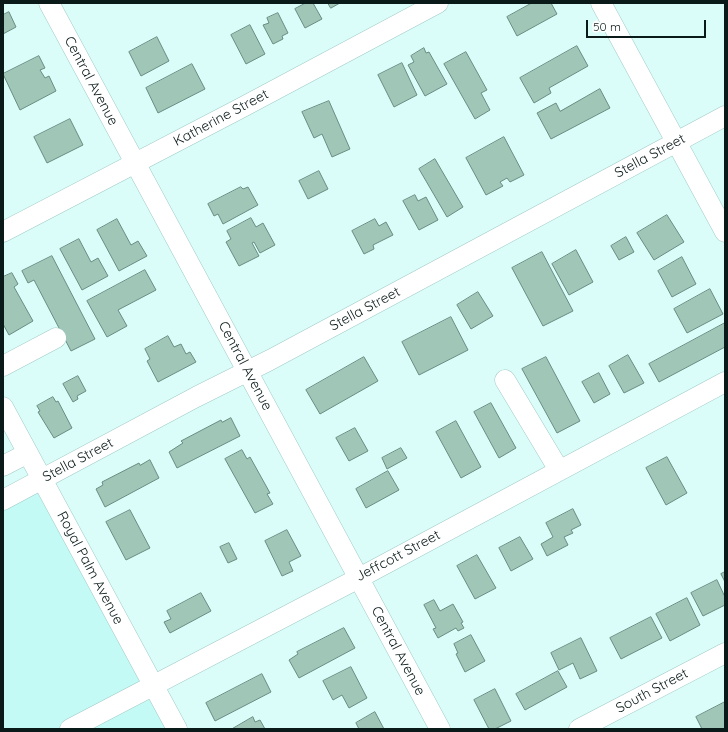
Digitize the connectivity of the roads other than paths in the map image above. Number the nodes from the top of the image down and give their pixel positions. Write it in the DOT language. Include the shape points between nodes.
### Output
graph roads {
  1 [pos="49,3"];
  2 [pos="438,3"];
  3 [pos="601,3"];
  4 [pos="725,116"];
  5 [pos="677,142"];
  6 [pos="135,163"];
  7 [pos="3,232"];
  8 [pos="725,232"];
  9 [pos="56,338"];
  10 [pos="3,366"];
  11 [pos="248,370"];
  12 [pos="505,380"];
  13 [pos="725,382"];
  14 [pos="3,406"];
  15 [pos="28,453"];
  16 [pos="3,466"];
  17 [pos="559,470"];
  18 [pos="42,479"];
  19 [pos="3,500"];
  20 [pos="359,578"];
  21 [pos="725,653"];
  22 [pos="153,685"];
  23 [pos="70,729"];
  24 [pos="177,729"];
  25 [pos="440,729"];
  26 [pos="579,729"];
  1 -- 6 [label="street, Central Avenue"];
  2 -- 6 [label="street, Katherine Street"];
  3 -- 5 [label="street"];
  4 -- 5 [label="street, Stella Street"];
  5 -- 8 [label="street"];
  5 -- 11 [label="street, Stella Street"];
  6 -- 7 [label="street, Katherine Street"];
  6 -- 11 [label="street, Central Avenue"];
  9 -- 10 [label="street"];
  11 -- 18 [label="street, Stella Street"];
  11 -- 20 [label="street, Central Avenue"];
  12 -- 17 [label="street"];
  13 -- 17 [label="street, Jeffcott Street"];
  14 -- 15 [label="street, Royal Palm Avenue"];
  15 -- 16 [label="street"];
  15 -- 18 [label="street, Royal Palm Avenue"];
  17 -- 20 [label="street, Jeffcott Street"];
  18 -- 19 [label="street, Stella Street"];
  18 -- 22 [label="street, Royal Palm Avenue"];
  20 -- 22 [label="street, Jeffcott Street"];
  20 -- 25 [label="street, Central Avenue"];
  21 -- 26 [label="street, South Street"];
  22 -- 23 [label="street, Jeffcott Street"];
  22 -- 24 [label="street, Royal Palm Avenue"];
}
